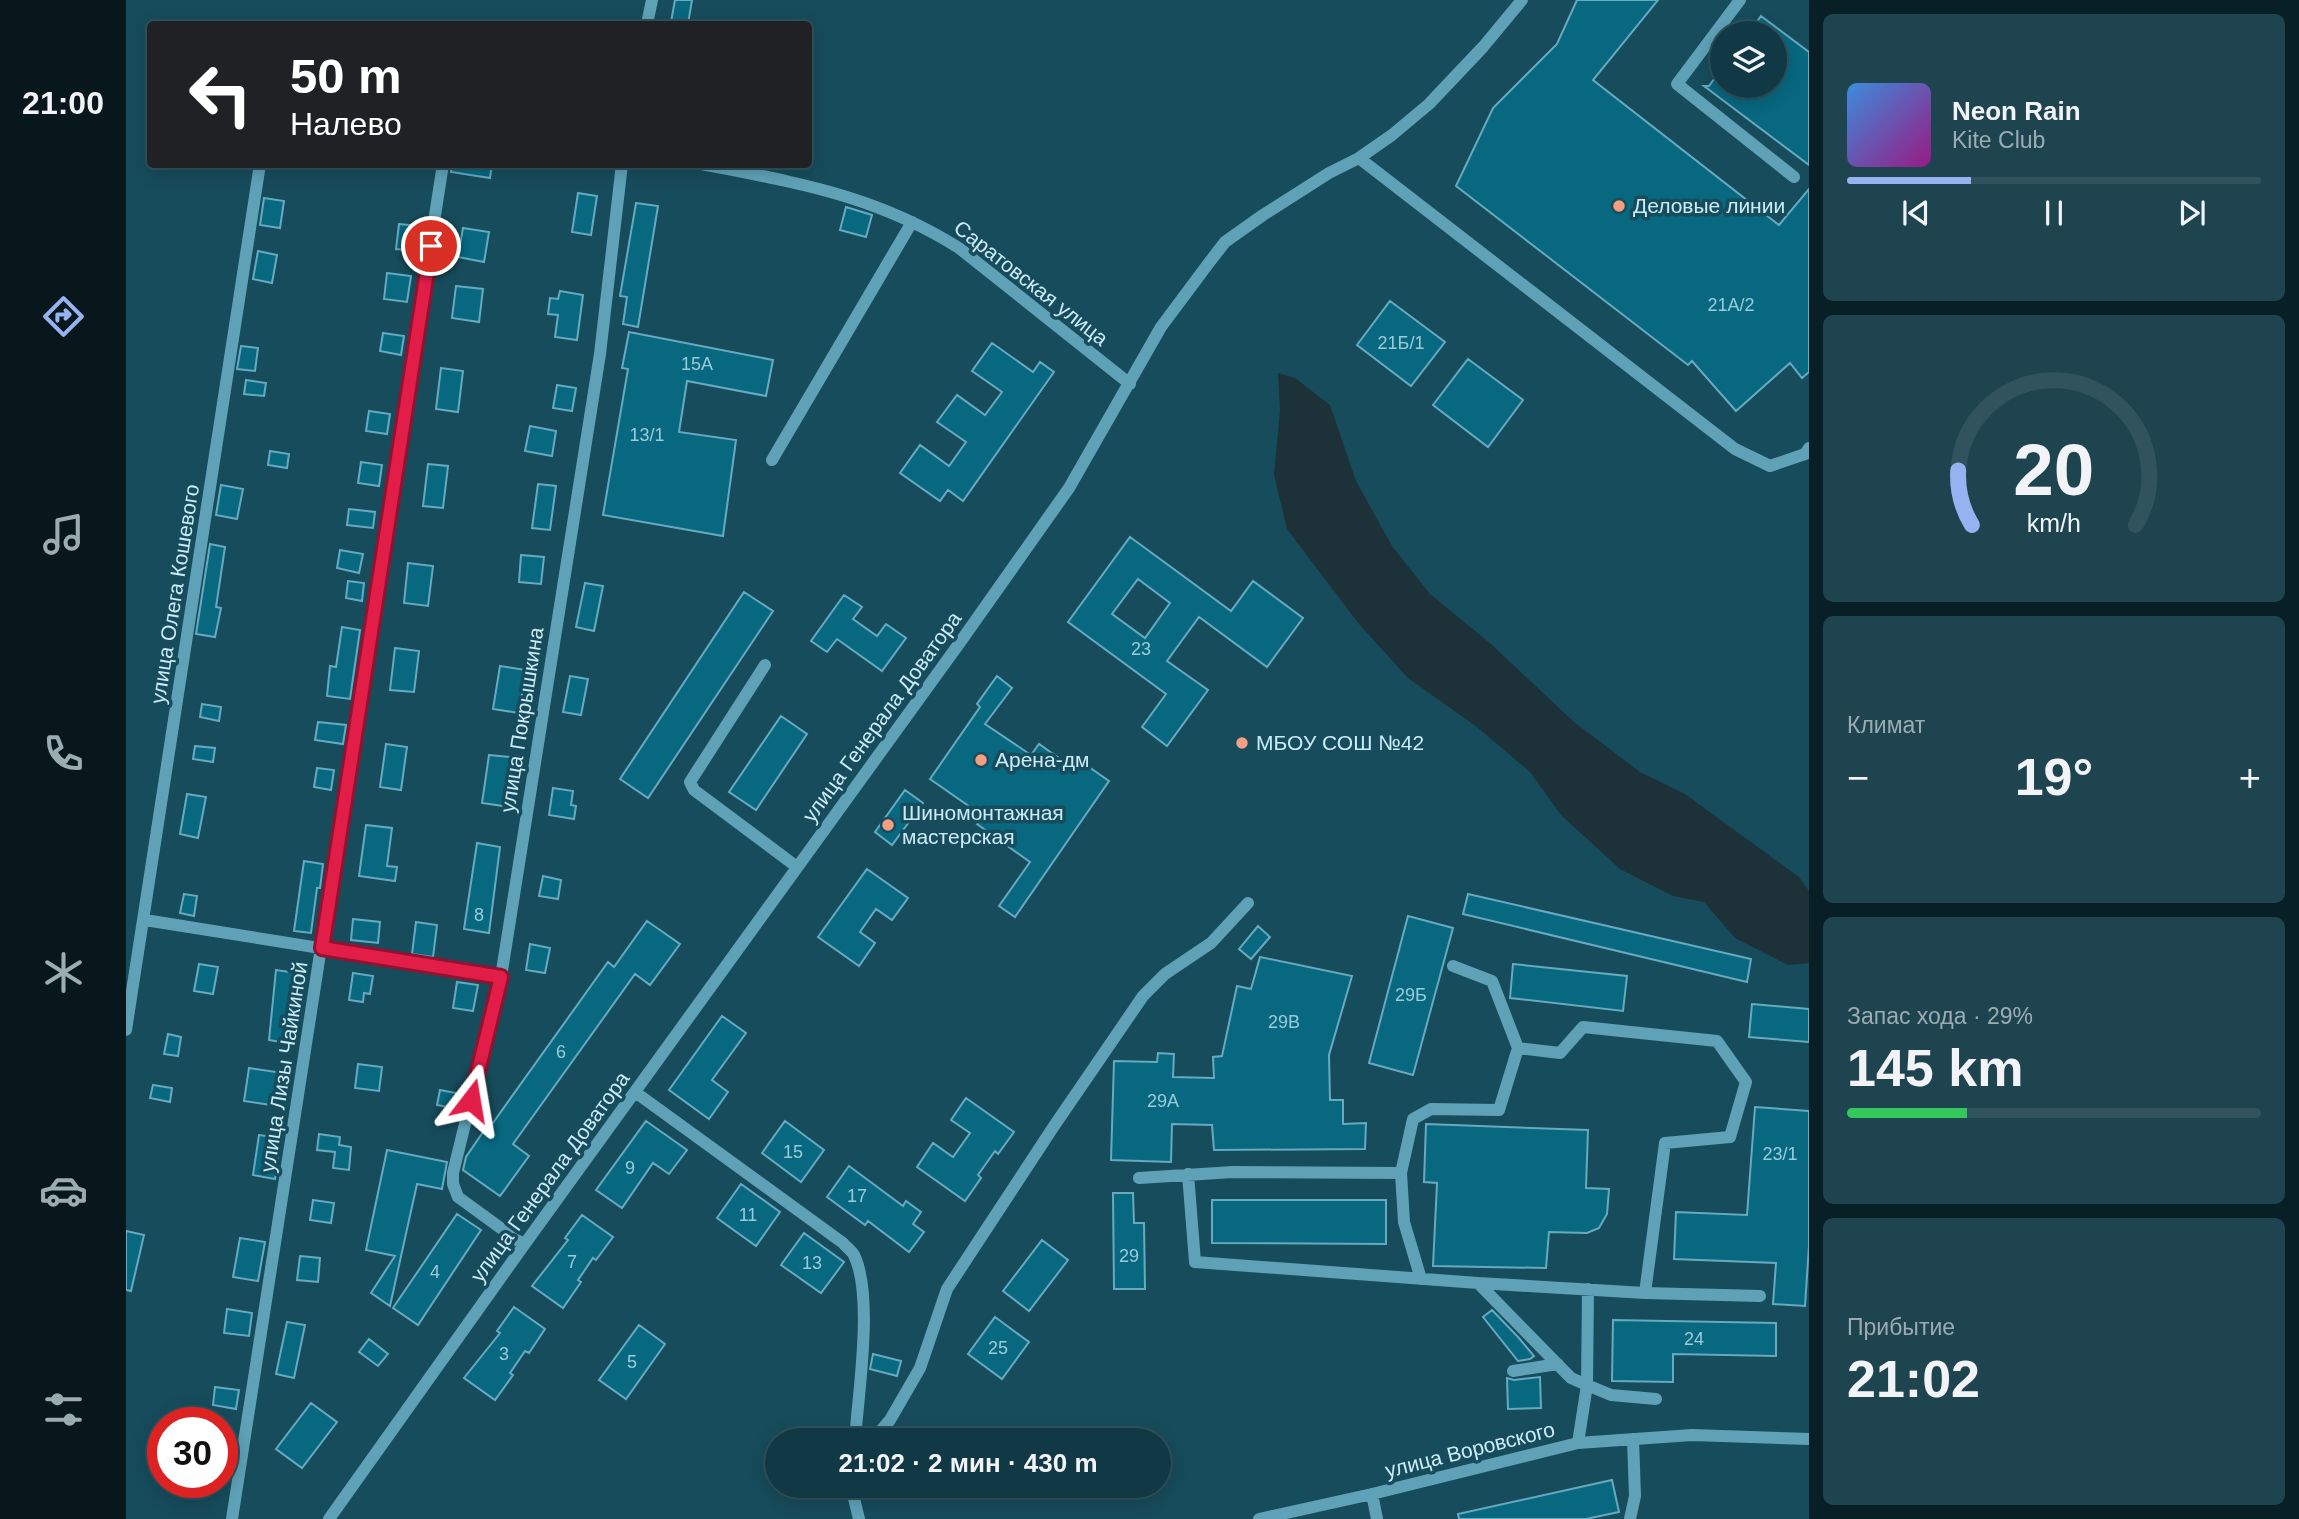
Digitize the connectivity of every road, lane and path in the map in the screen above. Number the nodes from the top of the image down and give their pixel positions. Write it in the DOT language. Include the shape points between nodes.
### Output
graph roads {
  1 [pos="652,0"];
  2 [pos="1522,0"];
  3 [pos="1740,0"];
  4 [pos="648,21"];
  5 [pos="1359,158"];
  6 [pos="259,168"];
  7 [pos="442,168"];
  8 [pos="622,168"];
  9 [pos="722,168"];
  10 [pos="1794,177"];
  11 [pos="912,222"];
  12 [pos="1130,384"];
  13 [pos="1809,448"];
  14 [pos="772,460"];
  15 [pos="765,665"];
  16 [pos="797,867"];
  17 [pos="1248,903"];
  18 [pos="145,920"];
  19 [pos="322,948"];
  20 [pos="1453,966"];
  21 [pos="501,977"];
  22 [pos="126,1030"];
  23 [pos="1518,1048"];
  24 [pos="635,1092"];
  25 [pos="1401,1173"];
  26 [pos="1188,1174"];
  27 [pos="1139,1178"];
  28 [pos="524,1245"];
  29 [pos="1421,1279"];
  30 [pos="1478,1283"];
  31 [pos="1588,1289"];
  32 [pos="1644,1293"];
  33 [pos="1760,1296"];
  34 [pos="1558,1364"];
  35 [pos="1513,1371"];
  36 [pos="1587,1385"];
  37 [pos="1656,1399"];
  38 [pos="856,1428"];
  39 [pos="883,1428"];
  40 [pos="1633,1439"];
  41 [pos="1809,1439"];
  42 [pos="1578,1443"];
  43 [pos="1372,1494"];
  44 [pos="854,1498"];
  45 [pos="232,1519"];
  46 [pos="329,1519"];
  47 [pos="859,1519"];
  48 [pos="1259,1519"];
  49 [pos="1377,1519"];
  50 [pos="1630,1519"];
  1 -- 4 [label="street"];
  2 -- 5 [label="street, улица Генерала Доватора" via="1429,104"];
  3 -- 10 [label="street" via="1677,85"];
  5 -- 12 [label="street, улица Генерала Доватора" via="1225,243 1161,327"];
  5 -- 13 [label="street" via="1735,449 1770,466 1805,454"];
  6 -- 18 [label="street, улица Олега Кошевого"];
  7 -- 19 [label="street, улица Лизы Чайкиной"];
  8 -- 21 [label="street, улица Покрышкина" via="600,354"];
  9 -- 11 [label="street, Саратовская улица" via="823,188"];
  11 -- 12 [label="street, Саратовская улица" via="959,248"];
  11 -- 14 [label="street"];
  12 -- 16 [label="street, улица Генерала Доватора" via="1069,488"];
  15 -- 16 [label="street" via="690,782 694,790"];
  16 -- 24 [label="street, улица Генерала Доватора"];
  17 -- 39 [label="street" via="1211,943 1165,974 1129,1016 947,1289 920,1368"];
  18 -- 19 [label="street"];
  18 -- 22 [label="street, улица Олега Кошевого"];
  19 -- 21 [label="street"];
  19 -- 45 [label="street, улица Лизы Чайкиной"];
  20 -- 23 [label="street" via="1492,981"];
  21 -- 28 [label="street, улица Покрышкина" via="453,1184 458,1197"];
  23 -- 25 [label="street" via="1499,1110 1431,1109 1413,1119"];
  23 -- 32 [label="street" via="1560,1054 1583,1027 1717,1041 1746,1082 1730,1137 1665,1143"];
  24 -- 28 [label="street, улица Генерала Доватора"];
  24 -- 38 [label="street" via="854,1255 864,1320"];
  25 -- 26 [label="street"];
  25 -- 29 [label="street" via="1404,1222"];
  26 -- 27 [label="street"];
  26 -- 29 [label="street" via="1195,1262"];
  28 -- 46 [label="street, улица Генерала Доватора"];
  29 -- 30 [label="street"];
  30 -- 31 [label="street"];
  30 -- 34 [label="street"];
  31 -- 32 [label="street"];
  31 -- 36 [label="street"];
  32 -- 33 [label="street"];
  34 -- 35 [label="street"];
  34 -- 36 [label="street" via="1571,1378"];
  36 -- 37 [label="street" via="1611,1395"];
  36 -- 42 [label="street"];
  40 -- 41 [label="street, улица Воровского" via="1692,1435"];
  40 -- 42 [label="street, улица Воровского"];
  40 -- 50 [label="street"];
  42 -- 43 [label="street, улица Воровского"];
  43 -- 48 [label="street, улица Воровского"];
  43 -- 49 [label="street"];
  44 -- 47 [label="street"];
}
